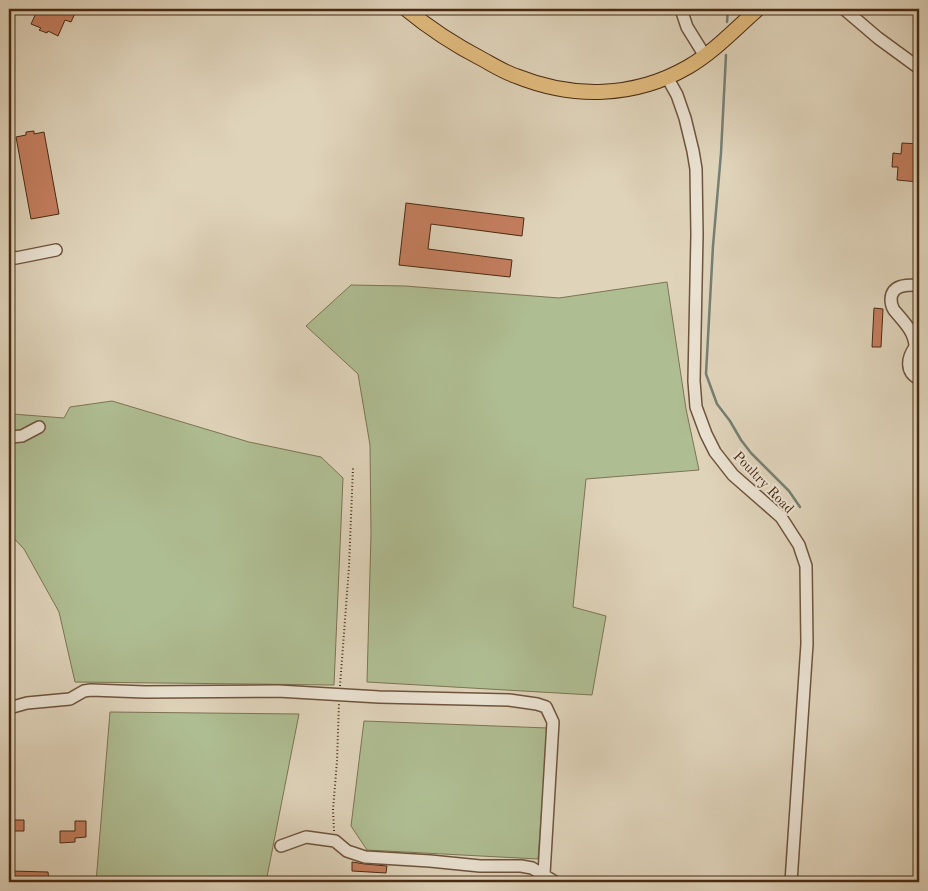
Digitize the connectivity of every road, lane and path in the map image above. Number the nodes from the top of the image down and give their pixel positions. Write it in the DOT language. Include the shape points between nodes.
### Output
graph roads {
  1 [pos="406,9"];
  2 [pos="681,9"];
  3 [pos="758,9"];
  4 [pos="844,9"];
  5 [pos="705,56"];
  6 [pos="919,68"];
  7 [pos="667,77"];
  8 [pos="56,250"];
  9 [pos="9,256"];
  10 [pos="919,285"];
  11 [pos="919,379"];
  12 [pos="39,427"];
  13 [pos="9,436"];
  14 [pos="353,468"];
  15 [pos="340,695"];
  16 [pos="9,708"];
  17 [pos="335,841"];
  18 [pos="280,846"];
  19 [pos="544,874"];
  20 [pos="555,882"];
  21 [pos="791,882"];
  1 -- 7 [label="main road" via="472,54 514,76 546,86 585,93 616,92"];
  2 -- 5 [label="street" via="687,27"];
  3 -- 5 [label="main road"];
  4 -- 6 [label="street"];
  5 -- 7 [label="main road"];
  7 -- 21 [label="street, Poultry Road" via="677,95 696,169 696,408 715,452 733,475 781,517 799,545 806,566 807,644"];
  8 -- 9 [label="street" via="16,258"];
  10 -- 11 [label="street" via="902,285 894,290 891,304 914,336 915,347 909,364 912,374"];
  12 -- 13 [label="street" via="22,436"];
  14 -- 15 [label="path"];
  15 -- 16 [label="street" via="278,691 91,690 70,699"];
  15 -- 17 [label="path" via="333,810"];
  15 -- 19 [label="street" via="509,700 546,708 553,722"];
  17 -- 18 [label="street" via="306,837"];
  17 -- 19 [label="street" via="365,857 521,866"];
  19 -- 20 [label="street"];
}
